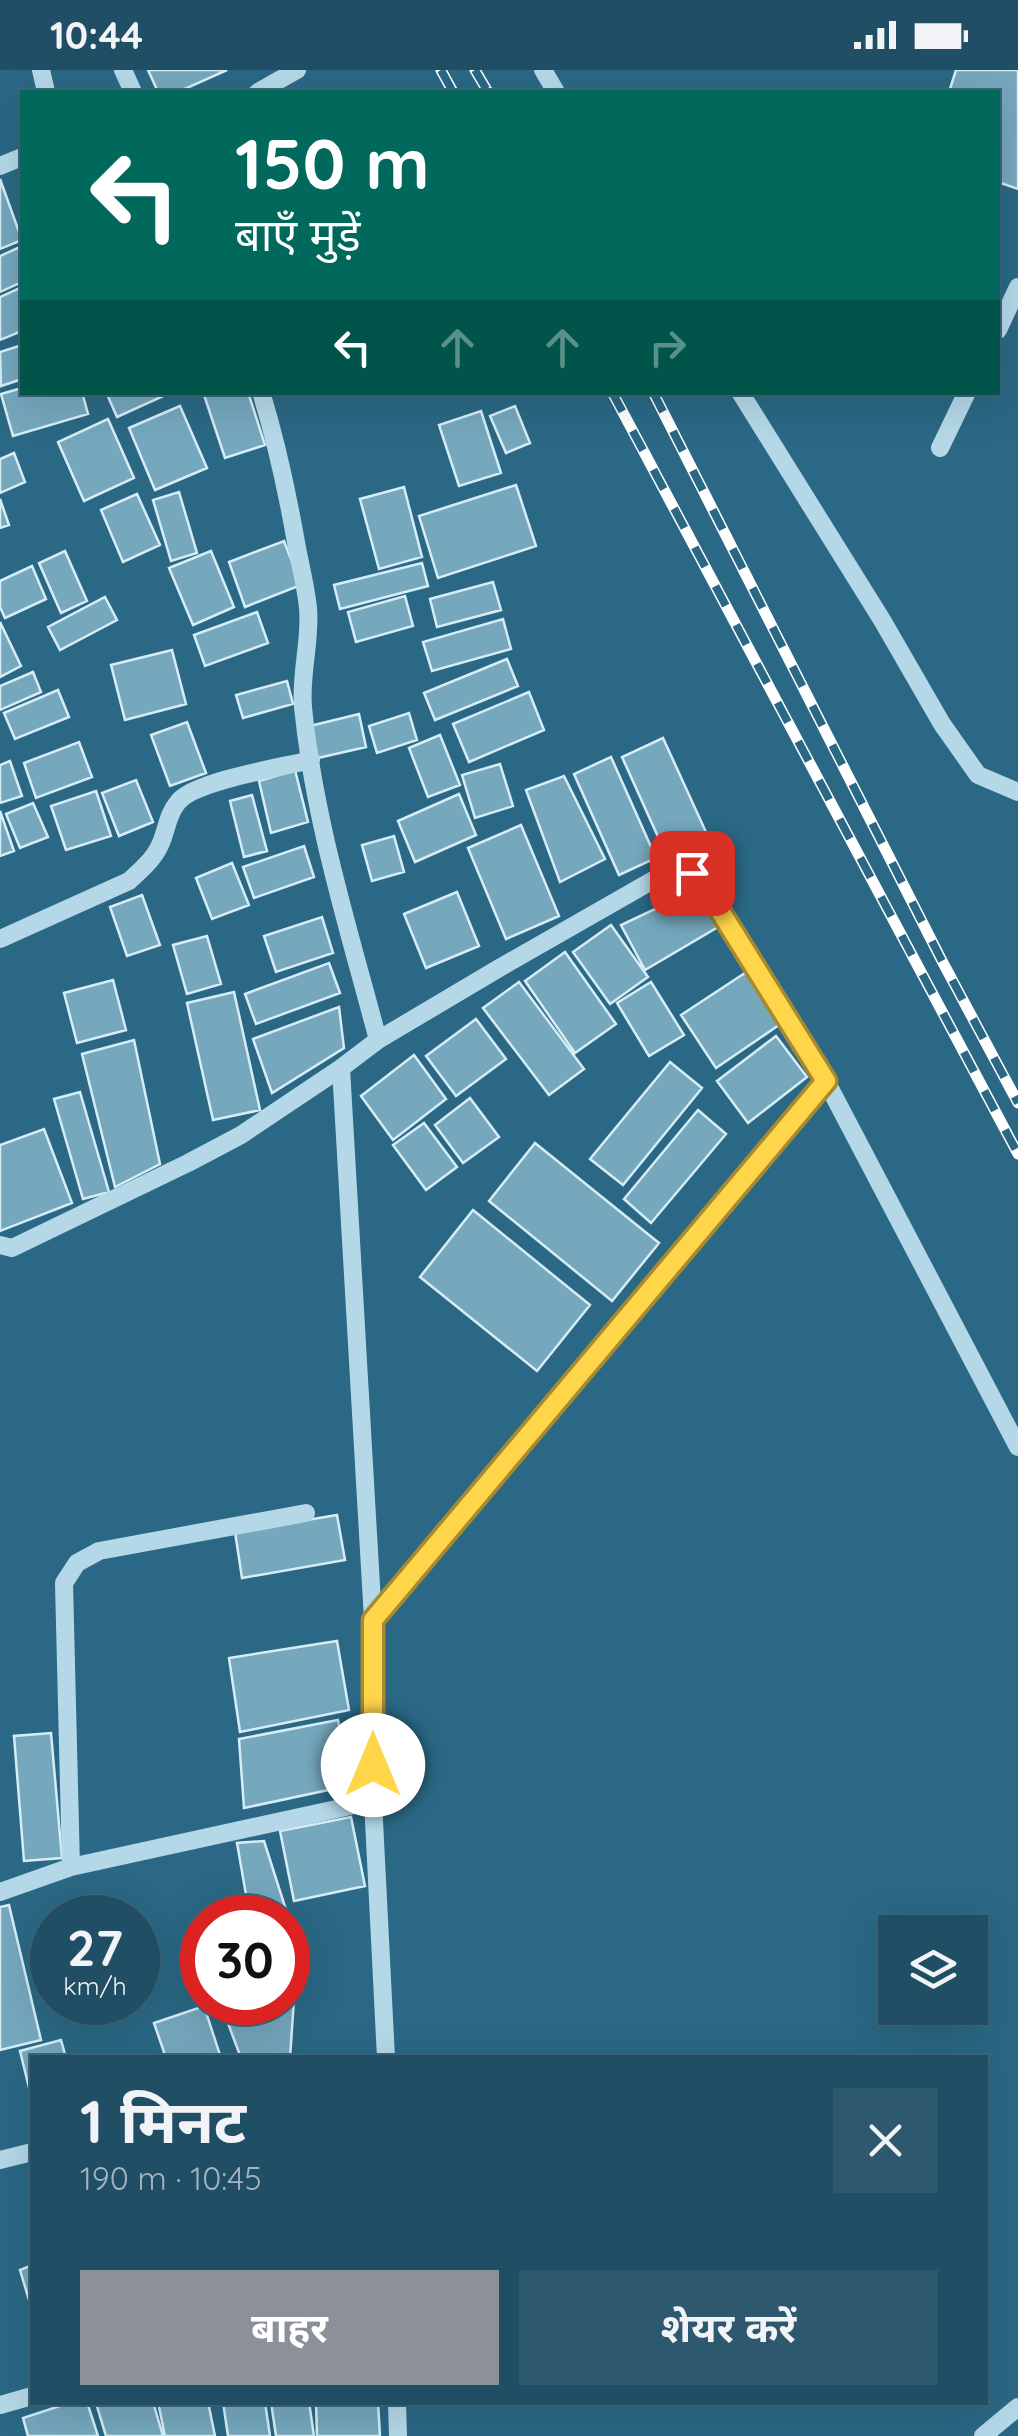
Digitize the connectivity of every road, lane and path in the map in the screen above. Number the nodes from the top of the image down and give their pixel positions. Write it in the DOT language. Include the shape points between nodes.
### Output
graph roads {
  1 [pos="297,70"];
  2 [pos="262,90"];
  3 [pos="1018,287"];
  4 [pos="1000,326"];
  5 [pos="262,395"];
  6 [pos="742,395"];
  7 [pos="966,395"];
  8 [pos="940,448"];
  9 [pos="311,760"];
  10 [pos="1018,792"];
  11 [pos="0,939"];
  12 [pos="378,1040"];
  13 [pos="341,1068"];
  14 [pos="826,1081"];
  15 [pos="0,1246"];
  16 [pos="1018,1447"];
  17 [pos="306,1513"];
  18 [pos="373,1620"];
  19 [pos="373,1801"];
  20 [pos="71,1867"];
  21 [pos="0,1892"];
  22 [pos="386,2055"];
  23 [pos="30,2152"];
  24 [pos="0,2160"];
  25 [pos="30,2396"];
  26 [pos="0,2404"];
  27 [pos="397,2405"];
  28 [pos="1018,2407"];
  29 [pos="398,2436"];
  30 [pos="983,2436"];
  1 -- 2 [label="street"];
  3 -- 4 [label="street"];
  5 -- 9 [label="street" via="308,608 303,704"];
  6 -- 10 [label="street" via="942,724 978,775"];
  7 -- 8 [label="street"];
  9 -- 11 [label="street" via="180,797 160,846 129,880"];
  9 -- 12 [label="street" via="321,826"];
  12 -- 13 [label="street"];
  12 -- 14 [label="street" via="680,870 702,882"];
  13 -- 15 [label="street" via="188,1163 12,1248"];
  13 -- 18 [label="street"];
  14 -- 16 [label="street"];
  14 -- 18 [label="street"];
  17 -- 20 [label="street" via="99,1551 77,1563 64,1583"];
  18 -- 19 [label="street"];
  19 -- 20 [label="street"];
  19 -- 22 [label="street"];
  20 -- 21 [label="street"];
  23 -- 24 [label="street"];
  25 -- 26 [label="street"];
  27 -- 29 [label="street"];
  28 -- 30 [label="street"];
}
